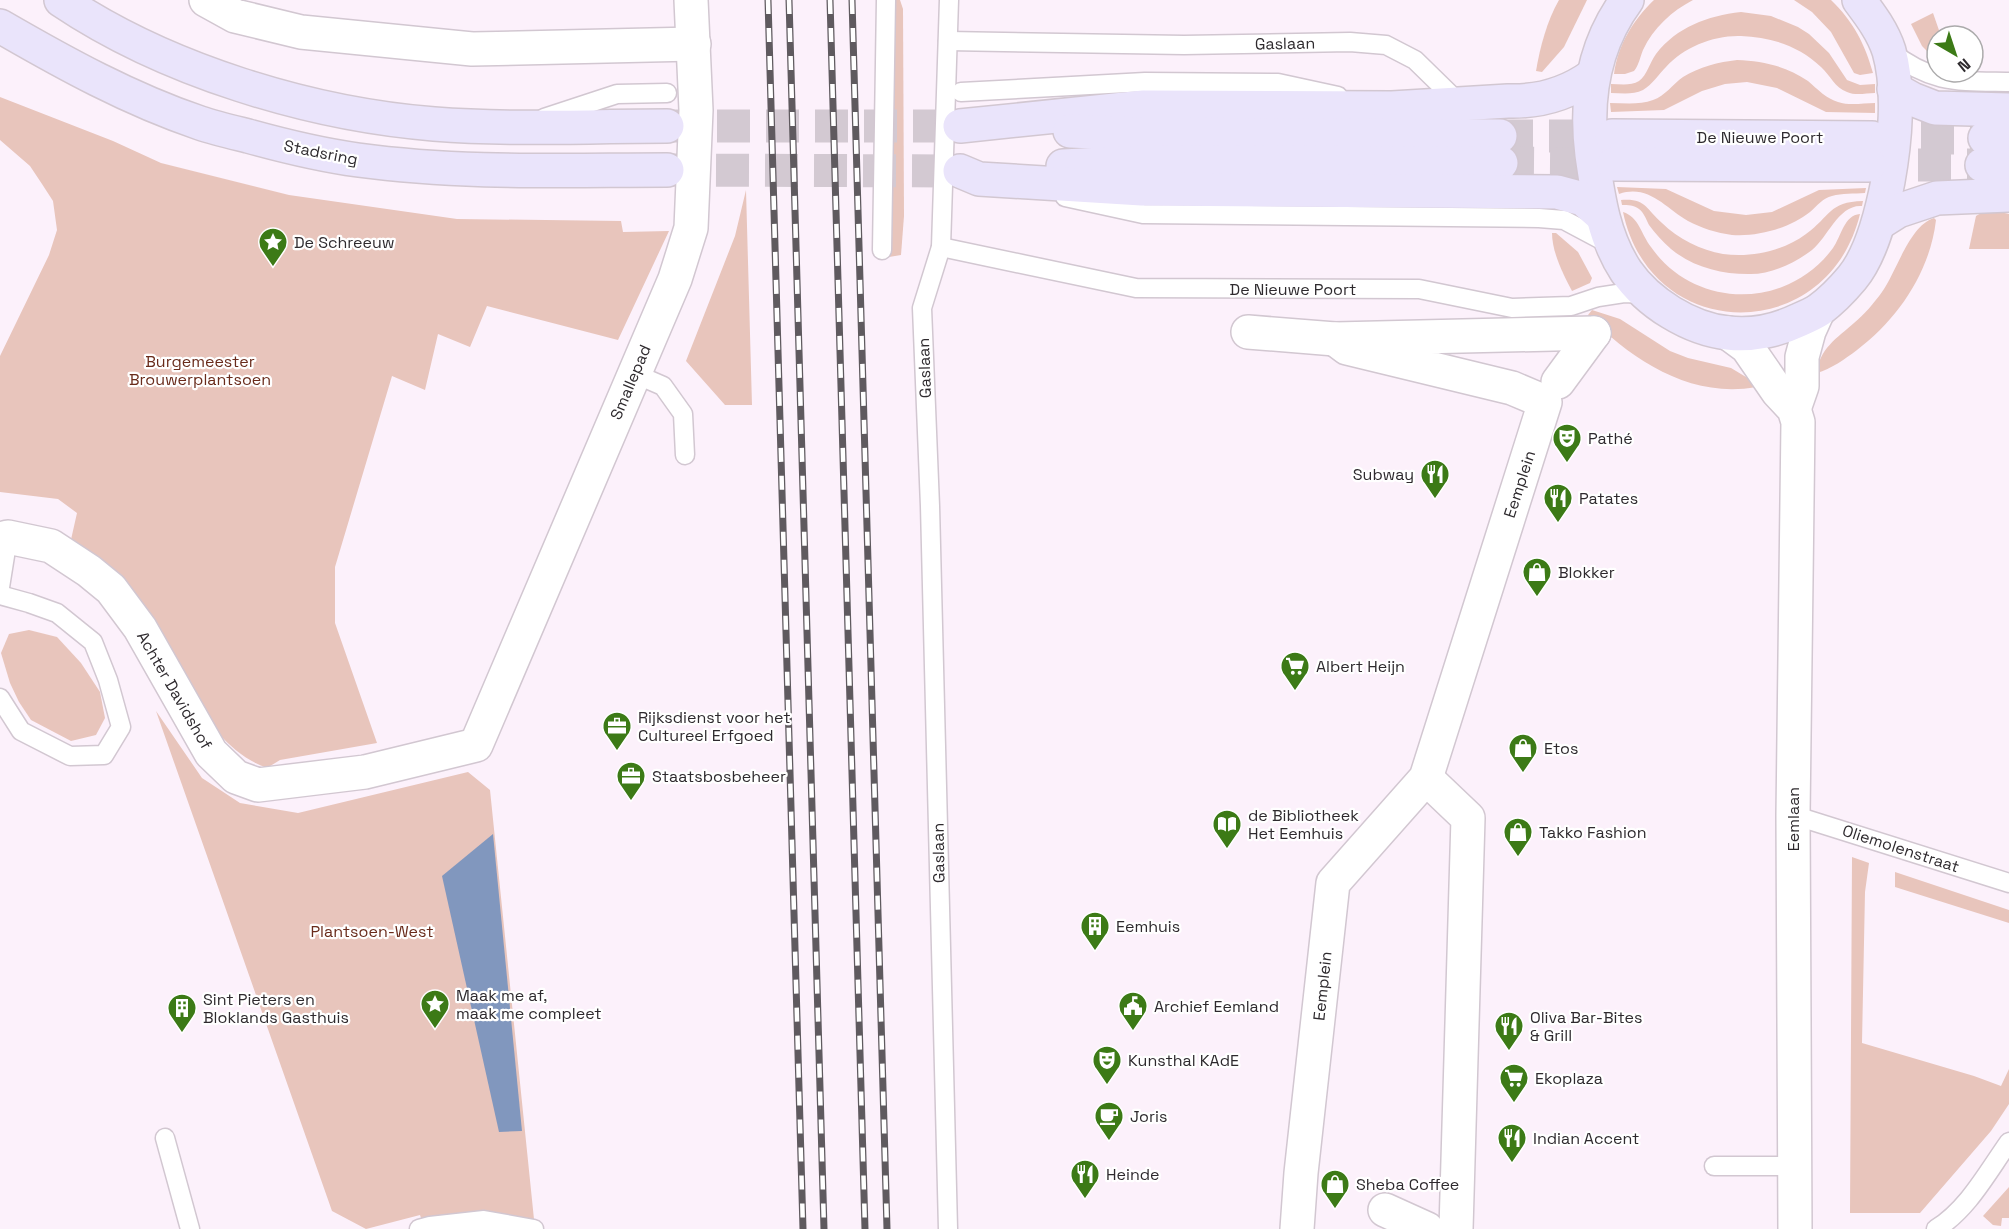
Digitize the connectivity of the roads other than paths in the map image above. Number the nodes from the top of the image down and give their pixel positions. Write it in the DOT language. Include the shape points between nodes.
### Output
graph roads {
  1 [pos="61,0"];
  2 [pos="206,0"];
  3 [pos="691,0"];
  4 [pos="886,0"];
  5 [pos="949,0"];
  6 [pos="1627,0"];
  7 [pos="1859,0"];
  8 [pos="0,26"];
  9 [pos="948,42"];
  10 [pos="694,44"];
  11 [pos="1889,50"];
  12 [pos="1592,75"];
  13 [pos="2009,82"];
  14 [pos="1894,89"];
  15 [pos="961,92"];
  16 [pos="667,93"];
  17 [pos="1459,103"];
  18 [pos="1392,108"];
  19 [pos="2009,110"];
  20 [pos="520,126"];
  21 [pos="667,126"];
  22 [pos="1613,150"];
  23 [pos="1870,151"];
  24 [pos="667,171"];
  25 [pos="969,175"];
  26 [pos="2009,195"];
  27 [pos="1601,215"];
  28 [pos="1879,223"];
  29 [pos="1613,246"];
  30 [pos="941,247"];
  31 [pos="882,250"];
  32 [pos="1646,294"];
  33 [pos="1818,311"];
  34 [pos="1248,332"];
  35 [pos="1728,333"];
  36 [pos="1335,339"];
  37 [pos="633,374"];
  38 [pos="1558,382"];
  39 [pos="1794,409"];
  40 [pos="685,455"];
  41 [pos="4,538"];
  42 [pos="0,587"];
  43 [pos="0,596"];
  44 [pos="0,698"];
  45 [pos="476,745"];
  46 [pos="1426,777"];
  47 [pos="1793,815"];
  48 [pos="2009,883"];
  49 [pos="165,1138"];
  50 [pos="2009,1142"];
  51 [pos="1714,1166"];
  52 [pos="1794,1166"];
  53 [pos="1385,1210"];
  54 [pos="190,1229"];
  55 [pos="419,1229"];
  56 [pos="534,1229"];
  57 [pos="948,1229"];
  58 [pos="1297,1229"];
  59 [pos="1427,1229"];
  60 [pos="1456,1229"];
  61 [pos="1795,1229"];
  62 [pos="1936,1229"];
  1 -- 20 [label="main road" via="198,69 292,99 434,124"];
  2 -- 10 [label="street" via="235,16 302,32 472,49"];
  3 -- 10 [label="street, Smallepad"];
  4 -- 31 [label="lane"];
  5 -- 9 [label="lane"];
  6 -- 12 [label="main road" via="1602,42"];
  7 -- 11 [label="main road" via="1876,22"];
  8 -- 24 [label="main road, Stadsring" via="125,93 200,123 279,144 357,160 437,168"];
  9 -- 17 [label="lane, Gaslaan" via="1386,45 1415,60"];
  9 -- 30 [label="lane, Gaslaan"];
  10 -- 37 [label="street, Smallepad" via="696,110 691,228 675,279"];
  11 -- 13 [label="lane" via="1910,67 1934,77"];
  11 -- 14 [label="main road"];
  12 -- 17 [label="main road" via="1575,88 1539,100"];
  12 -- 27 [label="main road" via="1591,142"];
  14 -- 19 [label="main road" via="1935,108"];
  14 -- 28 [label="main road" via="1893,145"];
  15 -- 18 [label="lane" via="1145,82 1278,83"];
  16 -- 20 [label="lane" via="617,94"];
  17 -- 18 [label="main road"];
  18 -- 25 [label="main road" via="1144,106 960,126 1501,150 1142,162"];
  20 -- 21 [label="main road"];
  22 -- 23 [label="main road, De Nieuwe Poort"];
  25 -- 27 [label="main road" via="1142,189 1557,192 1583,199"];
  25 -- 29 [label="lane" via="1143,214 1564,220"];
  26 -- 28 [label="main road" via="1937,198 1898,211"];
  27 -- 29 [label="main road"];
  28 -- 33 [label="main road" via="1853,276"];
  29 -- 32 [label="main road" via="1627,272"];
  30 -- 32 [label="lane, De Nieuwe Poort" via="1136,288 1419,289 1512,308 1571,306 1599,297"];
  30 -- 57 [label="lane, Gaslaan" via="922,308"];
  32 -- 35 [label="main road" via="1683,319"];
  33 -- 35 [label="main road" via="1761,332"];
  33 -- 39 [label="street, Eemlaan" via="1809,331 1802,386"];
  34 -- 36 [label="street, Eemplein"];
  35 -- 39 [label="street" via="1747,347"];
  36 -- 38 [label="street, Eemplein" via="1594,333"];
  36 -- 46 [label="street, Eemplein" via="1347,348 1512,388 1545,402"];
  37 -- 40 [label="lane" via="663,386 683,414"];
  37 -- 45 [label="street, Smallepad"];
  39 -- 47 [label="street, Eemlaan" via="1799,446"];
  41 -- 42 [label="lane"];
  41 -- 45 [label="street, Achter Davidshof" via="51,546 111,589 140,628 211,753 236,777 258,785 364,772"];
  43 -- 44 [label="lane" via="57,614 93,642 122,727 104,755 70,756 21,731"];
  46 -- 58 [label="street, Eemplein" via="1333,883"];
  46 -- 60 [label="street" via="1468,818"];
  47 -- 48 [label="lane, Oliemolenstraat"];
  47 -- 52 [label="street, Eemlaan"];
  49 -- 54 [label="lane"];
  50 -- 62 [label="lane" via="1965,1204"];
  51 -- 52 [label="lane"];
  52 -- 61 [label="street, Eemlaan"];
  53 -- 59 [label="street"];
  55 -- 56 [label="lane" via="484,1220"];
}
